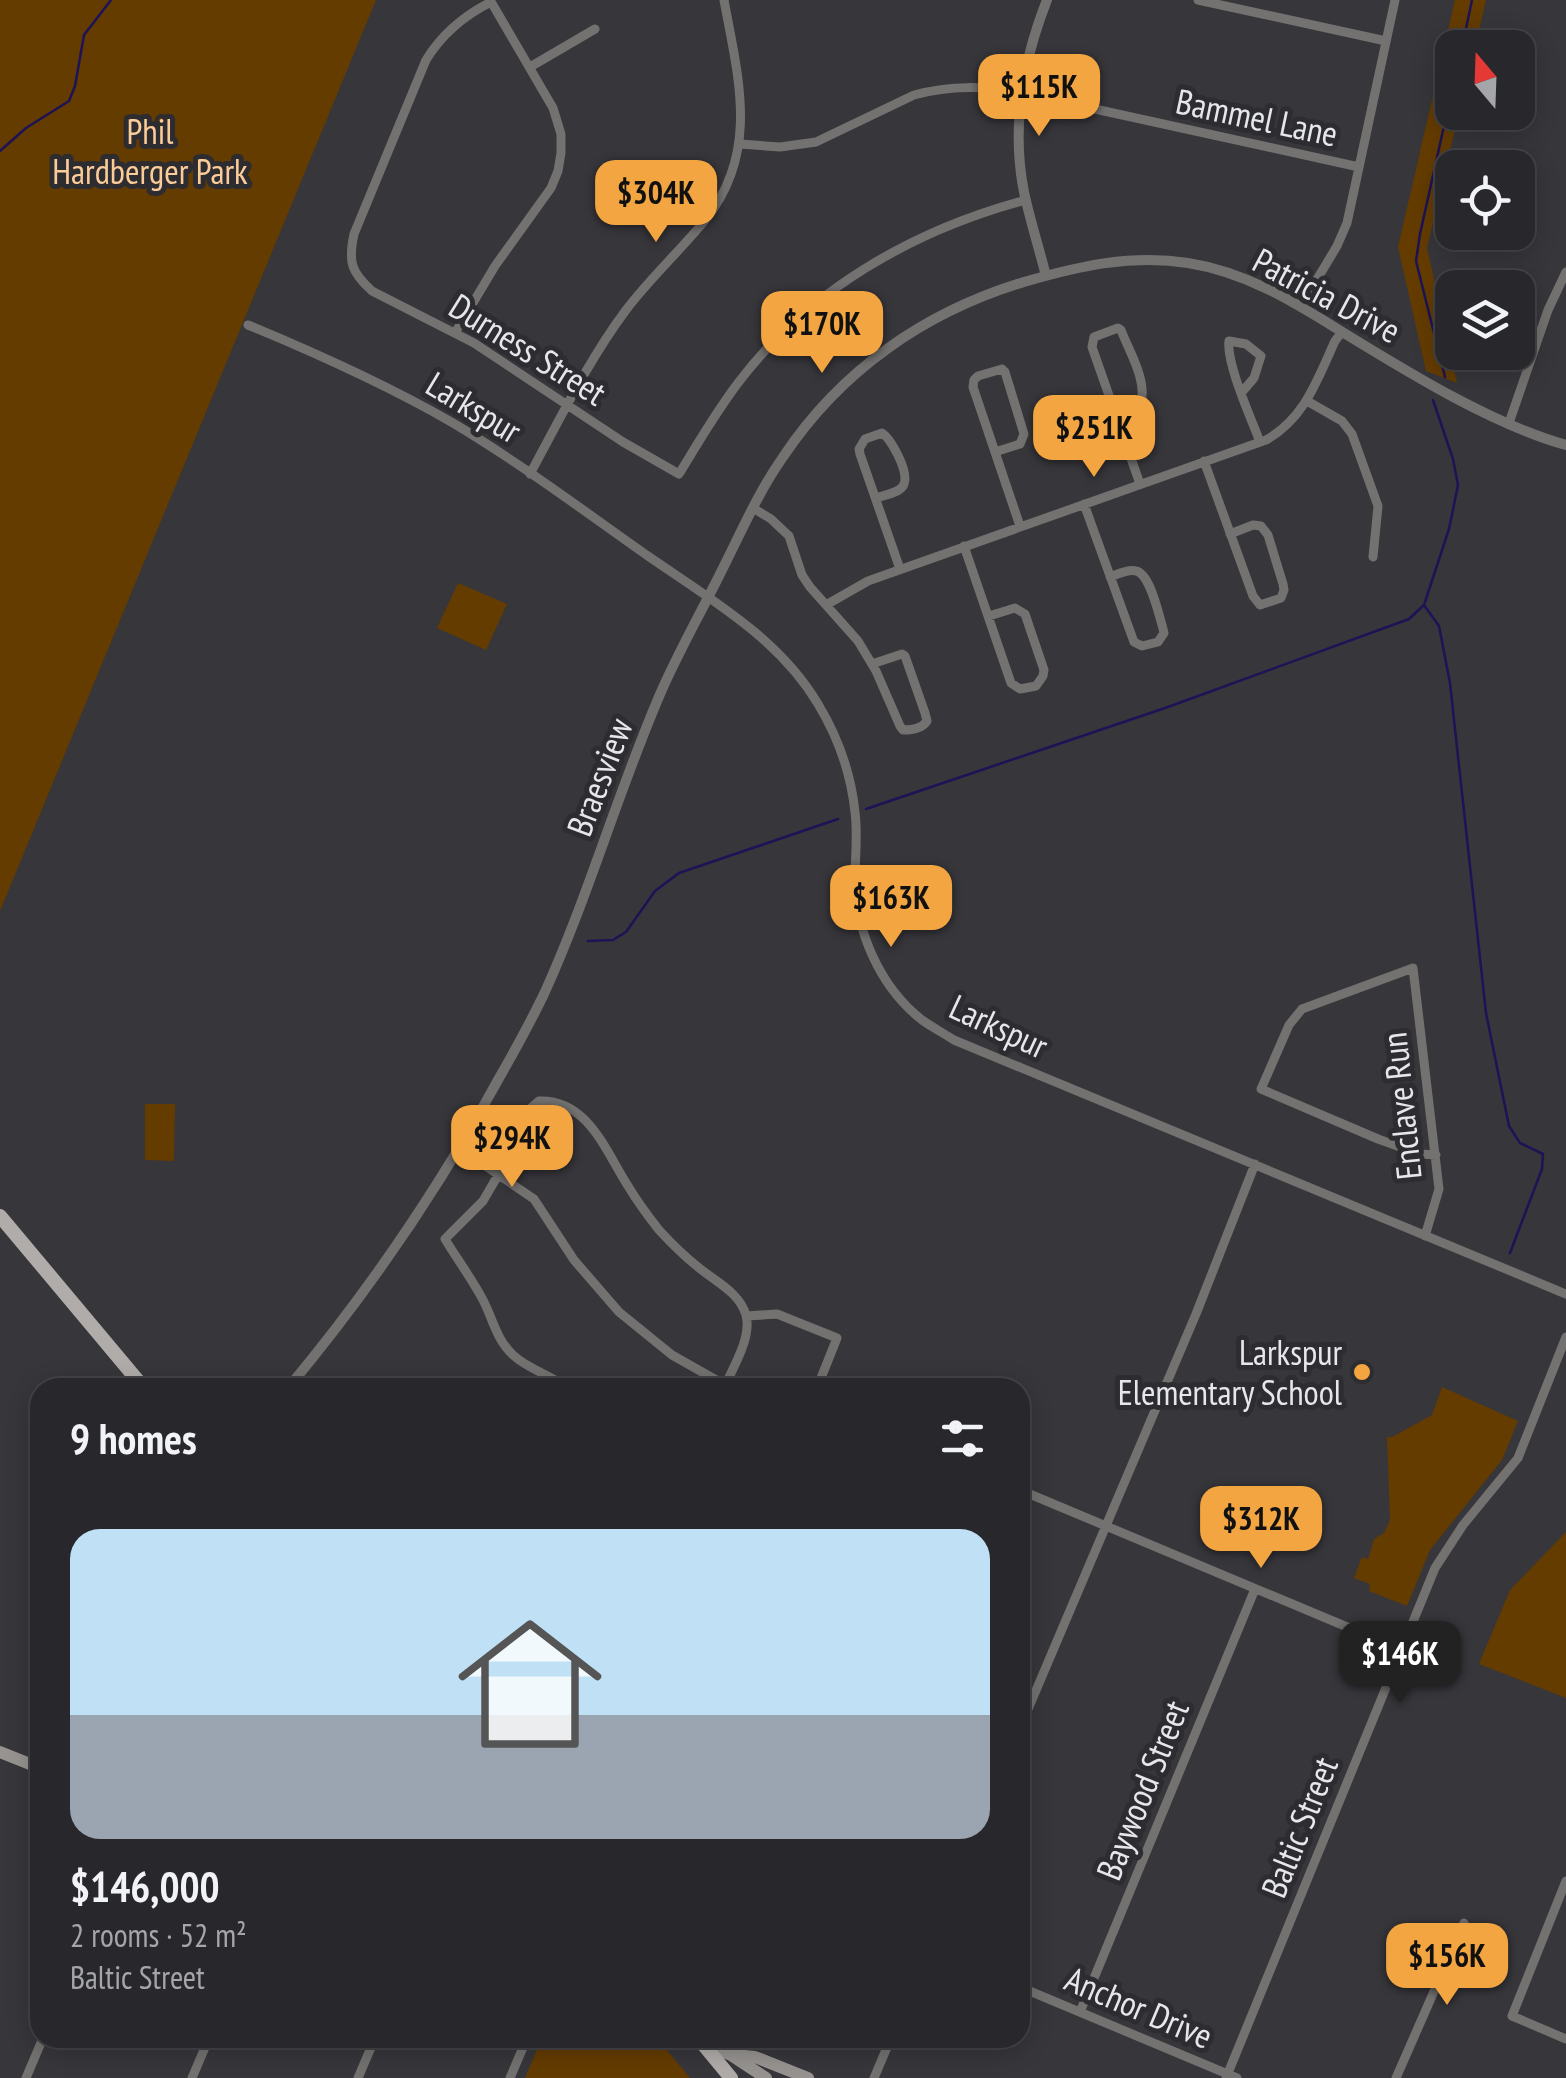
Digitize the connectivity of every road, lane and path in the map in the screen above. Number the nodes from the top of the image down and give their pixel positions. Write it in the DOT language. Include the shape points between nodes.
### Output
graph roads {
  1 [pos="724,0"];
  2 [pos="1047,0"];
  3 [pos="1198,0"];
  4 [pos="1395,0"];
  5 [pos="490,1"];
  6 [pos="595,28"];
  7 [pos="1386,41"];
  8 [pos="530,67"];
  9 [pos="1022,93"];
  10 [pos="740,144"];
  11 [pos="1360,167"];
  12 [pos="1026,200"];
  13 [pos="1566,272"];
  14 [pos="1046,276"];
  15 [pos="1300,306"];
  16 [pos="248,325"];
  17 [pos="455,332"];
  18 [pos="1342,332"];
  19 [pos="1242,392"];
  20 [pos="1307,401"];
  21 [pos="568,404"];
  22 [pos="1115,413"];
  23 [pos="1510,423"];
  24 [pos="1260,442"];
  25 [pos="1566,445"];
  26 [pos="995,452"];
  27 [pos="1204,462"];
  28 [pos="530,474"];
  29 [pos="1140,484"];
  30 [pos="876,498"];
  31 [pos="1084,504"];
  32 [pos="754,508"];
  33 [pos="1020,526"];
  34 [pos="1230,534"];
  35 [pos="964,546"];
  36 [pos="1373,557"];
  37 [pos="900,569"];
  38 [pos="1110,576"];
  39 [pos="708,598"];
  40 [pos="826,604"];
  41 [pos="988,616"];
  42 [pos="872,664"];
  43 [pos="459,1148"];
  44 [pos="1436,1156"];
  45 [pos="1255,1164"];
  46 [pos="498,1176"];
  47 [pos="0,1216"];
  48 [pos="1425,1236"];
  49 [pos="1566,1294"];
  50 [pos="746,1316"];
  51 [pos="1566,1337"];
  52 [pos="136,1378"];
  53 [pos="296,1378"];
  54 [pos="552,1378"];
  55 [pos="711,1378"];
  56 [pos="728,1378"];
  57 [pos="821,1378"];
  58 [pos="1030,1494"];
  59 [pos="1104,1526"];
  60 [pos="1255,1589"];
  61 [pos="1402,1650"];
  62 [pos="1030,1704"];
  63 [pos="0,1752"];
  64 [pos="30,1764"];
  65 [pos="1566,1880"];
  66 [pos="1563,1896"];
  67 [pos="1464,1923"];
  68 [pos="1030,1991"];
  69 [pos="1080,2012"];
  70 [pos="1566,2039"];
  71 [pos="40,2048"];
  72 [pos="205,2048"];
  73 [pos="371,2048"];
  74 [pos="523,2048"];
  75 [pos="705,2048"];
  76 [pos="716,2048"];
  77 [pos="888,2048"];
  78 [pos="731,2055"];
  79 [pos="1230,2077"];
  80 [pos="26,2078"];
  81 [pos="192,2078"];
  82 [pos="358,2078"];
  83 [pos="510,2078"];
  84 [pos="732,2078"];
  85 [pos="766,2078"];
  86 [pos="808,2078"];
  87 [pos="874,2078"];
  88 [pos="1396,2078"];
  1 -- 10 [label="street" via="741,96"];
  2 -- 9 [label="street"];
  3 -- 7 [label="street"];
  4 -- 7 [label="street"];
  5 -- 8 [label="street"];
  5 -- 17 [label="street, Durness Street" via="452,26 426,60 350,252 358,278 372,291"];
  6 -- 8 [label="street"];
  7 -- 11 [label="street"];
  8 -- 17 [label="street" via="557,116 558,171"];
  9 -- 10 [label="street, Bammel Lane" via="966,86 930,91 816,142"];
  9 -- 11 [label="street, Bammel Lane"];
  9 -- 12 [label="street" via="1019,156"];
  10 -- 21 [label="street" via="718,202 627,309"];
  11 -- 15 [label="street" via="1347,223"];
  12 -- 14 [label="street"];
  12 -- 21 [label="street, Durness Street" via="905,245 815,304 739,381 679,474"];
  13 -- 23 [label="street"];
  14 -- 15 [label="street, Patricia Drive" via="1128,260 1188,263 1248,279"];
  14 -- 32 [label="street, Braesview" via="944,313 870,361 807,423"];
  15 -- 18 [label="street, Patricia Drive"];
  16 -- 28 [label="street, Larkspur" via="366,376"];
  17 -- 21 [label="street, Durness Street"];
  18 -- 20 [label="street"];
  18 -- 23 [label="street, Patricia Drive"];
  19 -- 19 [label="street" via="1230,358 1229,341 1262,356"];
  19 -- 24 [label="street"];
  20 -- 24 [label="street" via="1286,427"];
  20 -- 36 [label="street" via="1352,434 1378,506"];
  21 -- 28 [label="street"];
  22 -- 22 [label="street" via="1141,402 1143,393 1118,328 1092,341"];
  22 -- 29 [label="street"];
  23 -- 25 [label="street, Patricia Drive"];
  24 -- 27 [label="street"];
  26 -- 26 [label="street" via="974,384 978,376 1002,369 1024,434 1020,444"];
  26 -- 33 [label="street"];
  27 -- 29 [label="street"];
  27 -- 34 [label="street"];
  28 -- 39 [label="street, Larkspur"];
  29 -- 31 [label="street"];
  30 -- 30 [label="street" via="859,449 882,433 905,479 903,487"];
  30 -- 37 [label="street"];
  31 -- 33 [label="street"];
  31 -- 38 [label="street"];
  32 -- 39 [label="street, Braesview"];
  32 -- 40 [label="street" via="789,536 802,576"];
  33 -- 35 [label="street"];
  34 -- 34 [label="street" via="1261,526 1284,584 1281,598 1256,602"];
  35 -- 37 [label="street"];
  35 -- 41 [label="street"];
  37 -- 40 [label="street"];
  38 -- 38 [label="street" via="1134,642 1158,642 1164,633 1145,576 1136,570"];
  39 -- 43 [label="street, Braesview" via="660,694 544,993"];
  39 -- 45 [label="street, Larkspur" via="784,658 832,729 855,810 862,926 875,962 908,1008 954,1040"];
  40 -- 42 [label="street"];
  41 -- 41 [label="street" via="1012,683 1036,686 1044,670 1025,614 1016,608"];
  42 -- 42 [label="street" via="903,730 925,724 905,656"];
  43 -- 46 [label="street"];
  43 -- 53 [label="street, Braesview" via="384,1265"];
  44 -- 44 [label="street, Enclave Run" via="1412,968 1302,1009 1261,1088 1378,1139"];
  44 -- 48 [label="street, Enclave Run" via="1439,1190"];
  45 -- 48 [label="street, Larkspur"];
  45 -- 59 [label="street"];
  46 -- 50 [label="street" via="531,1108 539,1100 562,1104 595,1131 660,1231 729,1290"];
  46 -- 54 [label="street" via="483,1202 445,1239 507,1349"];
  46 -- 55 [label="street" via="539,1203 574,1260 619,1312"];
  47 -- 52 [label="main road"];
  48 -- 49 [label="street, Larkspur"];
  50 -- 56 [label="street" via="744,1342"];
  50 -- 57 [label="street" via="777,1314 837,1338"];
  51 -- 61 [label="street, Baltic Street" via="1518,1458 1435,1568"];
  58 -- 59 [label="street"];
  59 -- 60 [label="street"];
  59 -- 62 [label="street"];
  60 -- 61 [label="street"];
  60 -- 69 [label="street, Baywood Street"];
  61 -- 79 [label="street, Baltic Street"];
  63 -- 64 [label="main road"];
  65 -- 66 [label="street"];
  66 -- 70 [label="street" via="1512,2016"];
  67 -- 88 [label="street"];
  68 -- 69 [label="street, Anchor Drive"];
  69 -- 79 [label="street, Anchor Drive"];
  71 -- 80 [label="street"];
  72 -- 81 [label="street"];
  73 -- 82 [label="street"];
  74 -- 83 [label="street"];
  75 -- 84 [label="main road"];
  76 -- 78 [label="main road"];
  77 -- 87 [label="street"];
  78 -- 85 [label="main road"];
  78 -- 86 [label="main road"];
}
